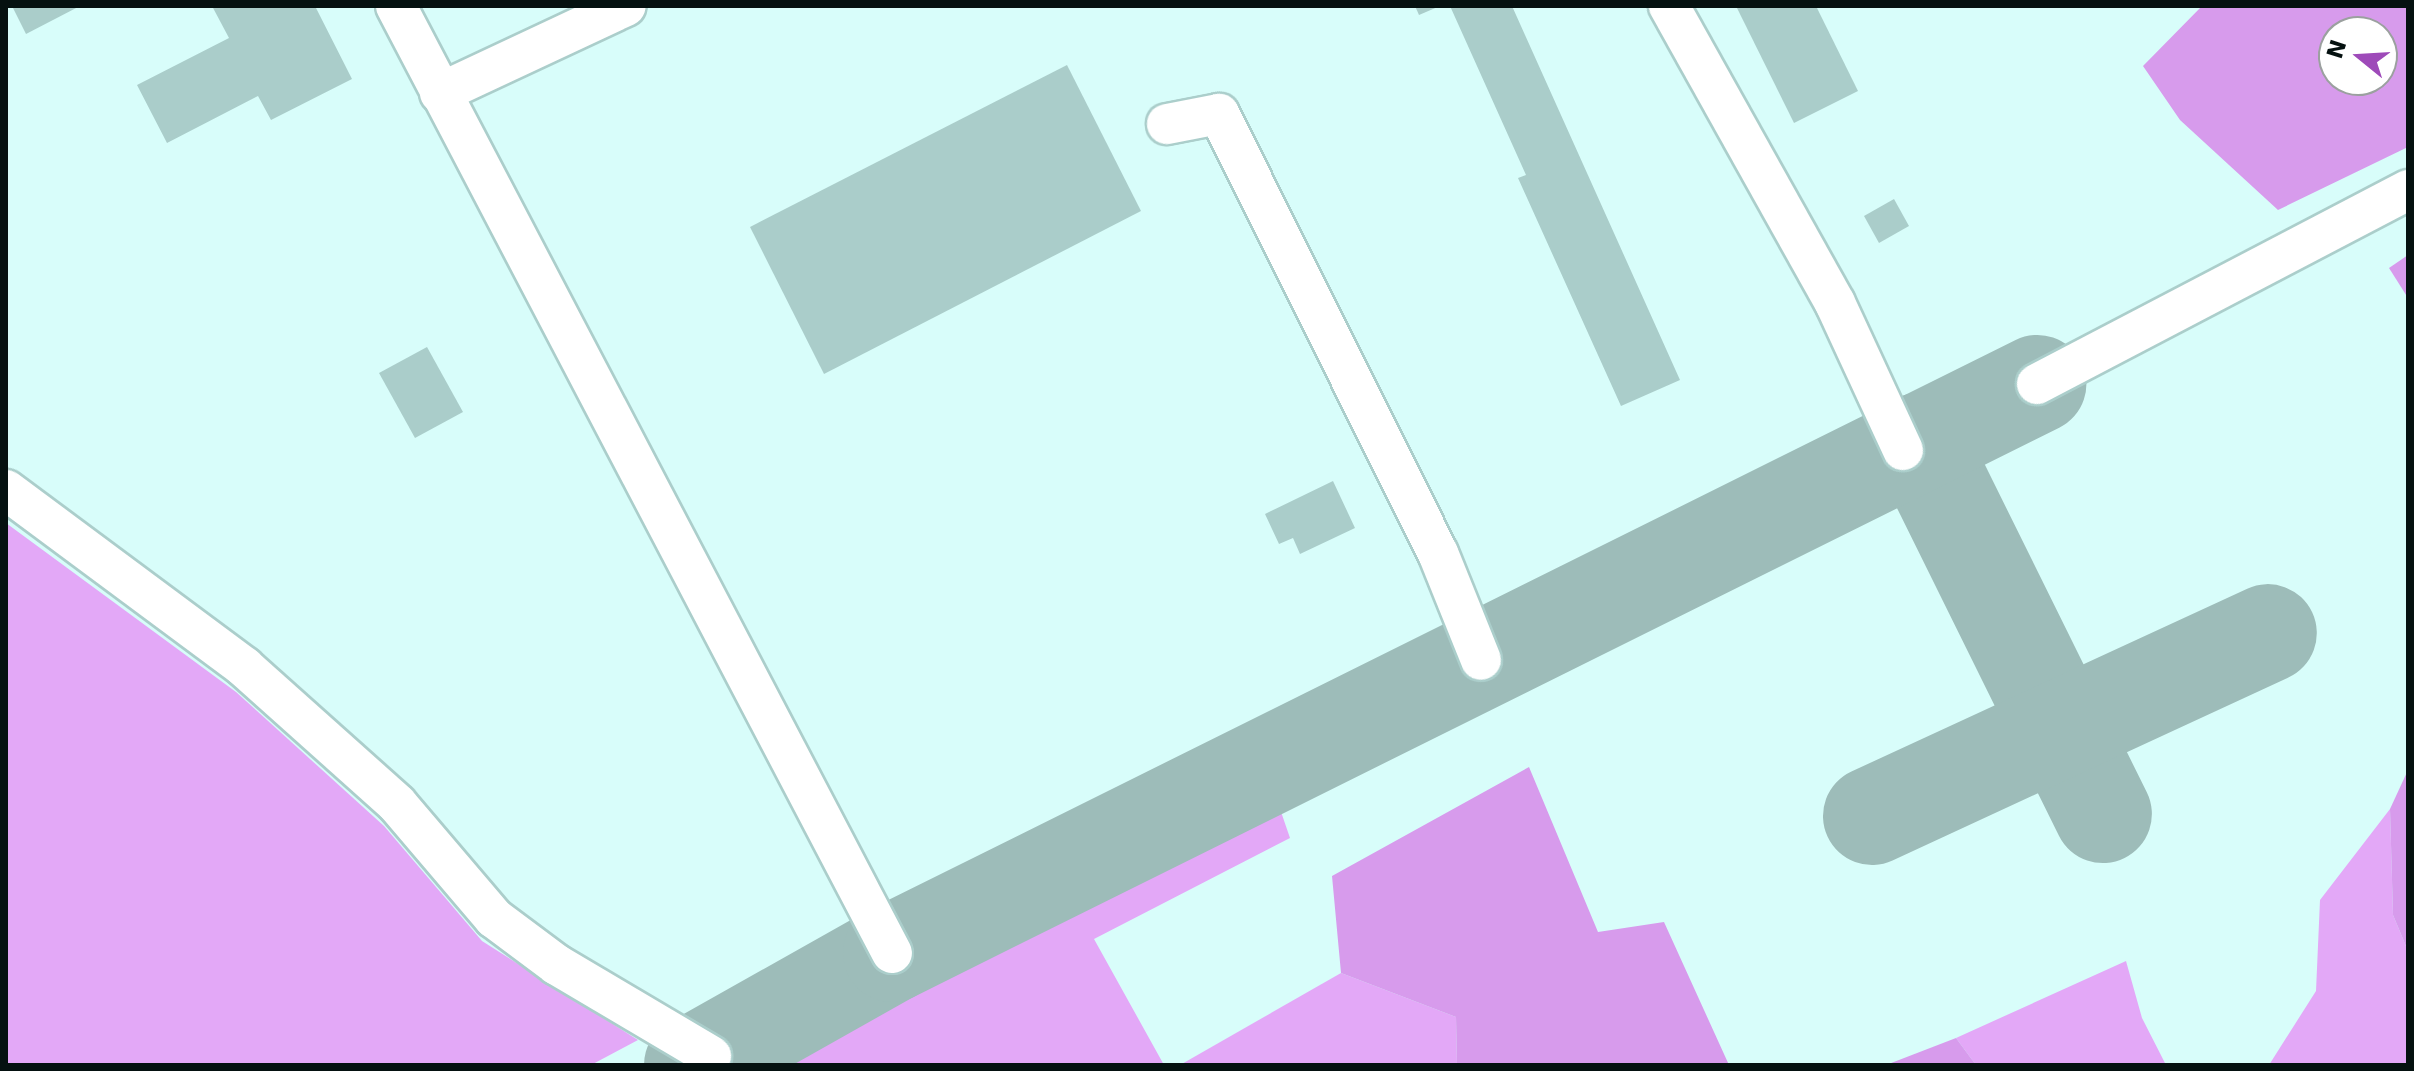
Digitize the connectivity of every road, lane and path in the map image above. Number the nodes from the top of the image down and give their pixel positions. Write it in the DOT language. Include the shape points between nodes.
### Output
graph roads {
  1 [pos="396,6"];
  2 [pos="626,6"];
  3 [pos="1669,6"];
  4 [pos="440,93"];
  5 [pos="1167,124"];
  6 [pos="2408,190"];
  7 [pos="2037,384"];
  8 [pos="1903,450"];
  9 [pos="6,490"];
  10 [pos="1481,660"];
  11 [pos="892,953"];
  12 [pos="711,1056"];
  1 -- 4 [label="lane"];
  2 -- 4 [label="lane"];
  3 -- 8 [label="lane" via="1835,303"];
  4 -- 11 [label="lane"];
  5 -- 10 [label="lane" via="1219,114 1438,553"];
  6 -- 7 [label="lane"];
  9 -- 12 [label="lane" via="244,667 397,804 494,918 557,965"];
}
